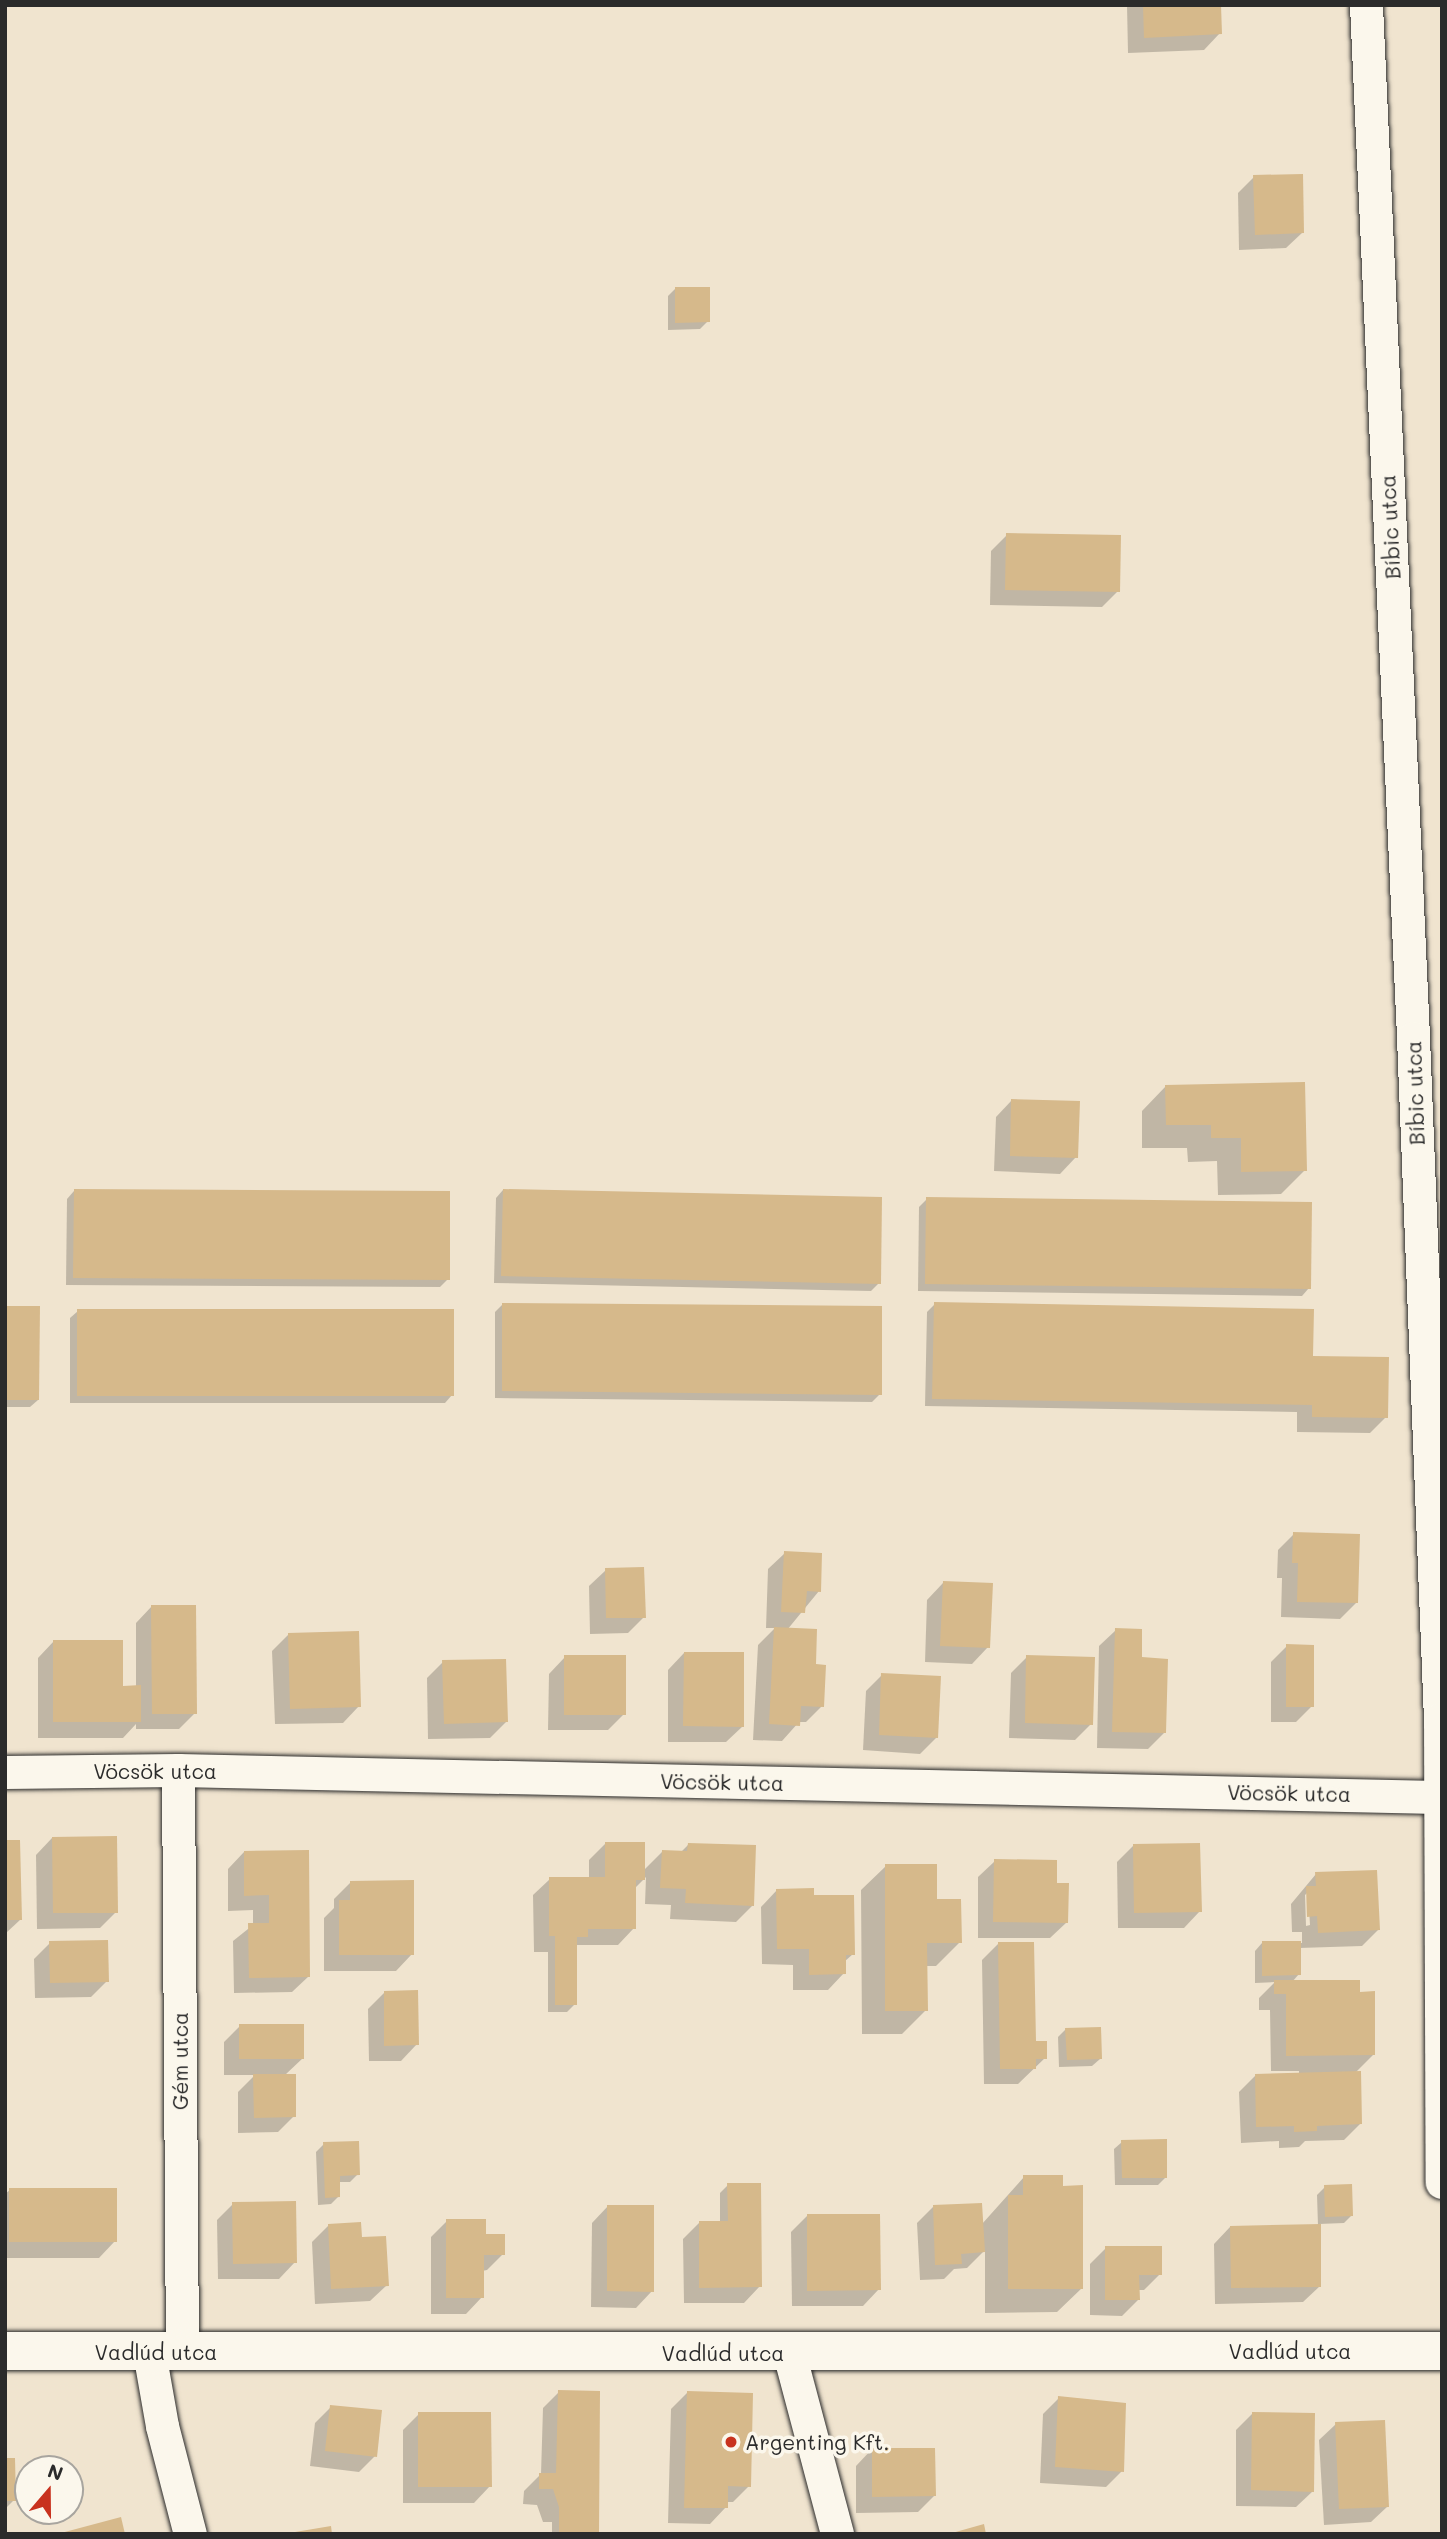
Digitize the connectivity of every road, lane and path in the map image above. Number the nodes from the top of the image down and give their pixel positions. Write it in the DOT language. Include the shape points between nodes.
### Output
graph roads {
  1 [pos="1366,5"];
  2 [pos="178,1770"];
  3 [pos="5,1772"];
  4 [pos="1438,1797"];
  5 [pos="1442,2182"];
  6 [pos="5,2351"];
  7 [pos="1442,2351"];
  8 [pos="165,2352"];
  9 [pos="789,2353"];
  10 [pos="190,2534"];
  11 [pos="838,2534"];
  1 -- 4 [label="street, Bíbic utca" via="1413,1038 1440,1719"];
  2 -- 3 [label="street, Vöcsök utca"];
  2 -- 4 [label="street, Vöcsök utca"];
  2 -- 8 [label="street, Gém utca"];
  4 -- 5 [label="street, Bíbic utca"];
  6 -- 8 [label="street, Vadlúd utca"];
  7 -- 9 [label="street, Vadlúd utca"];
  8 -- 9 [label="street, Vadlúd utca"];
  8 -- 10 [label="street, Gém utca" via="162,2426"];
  9 -- 11 [label="street"];
}
